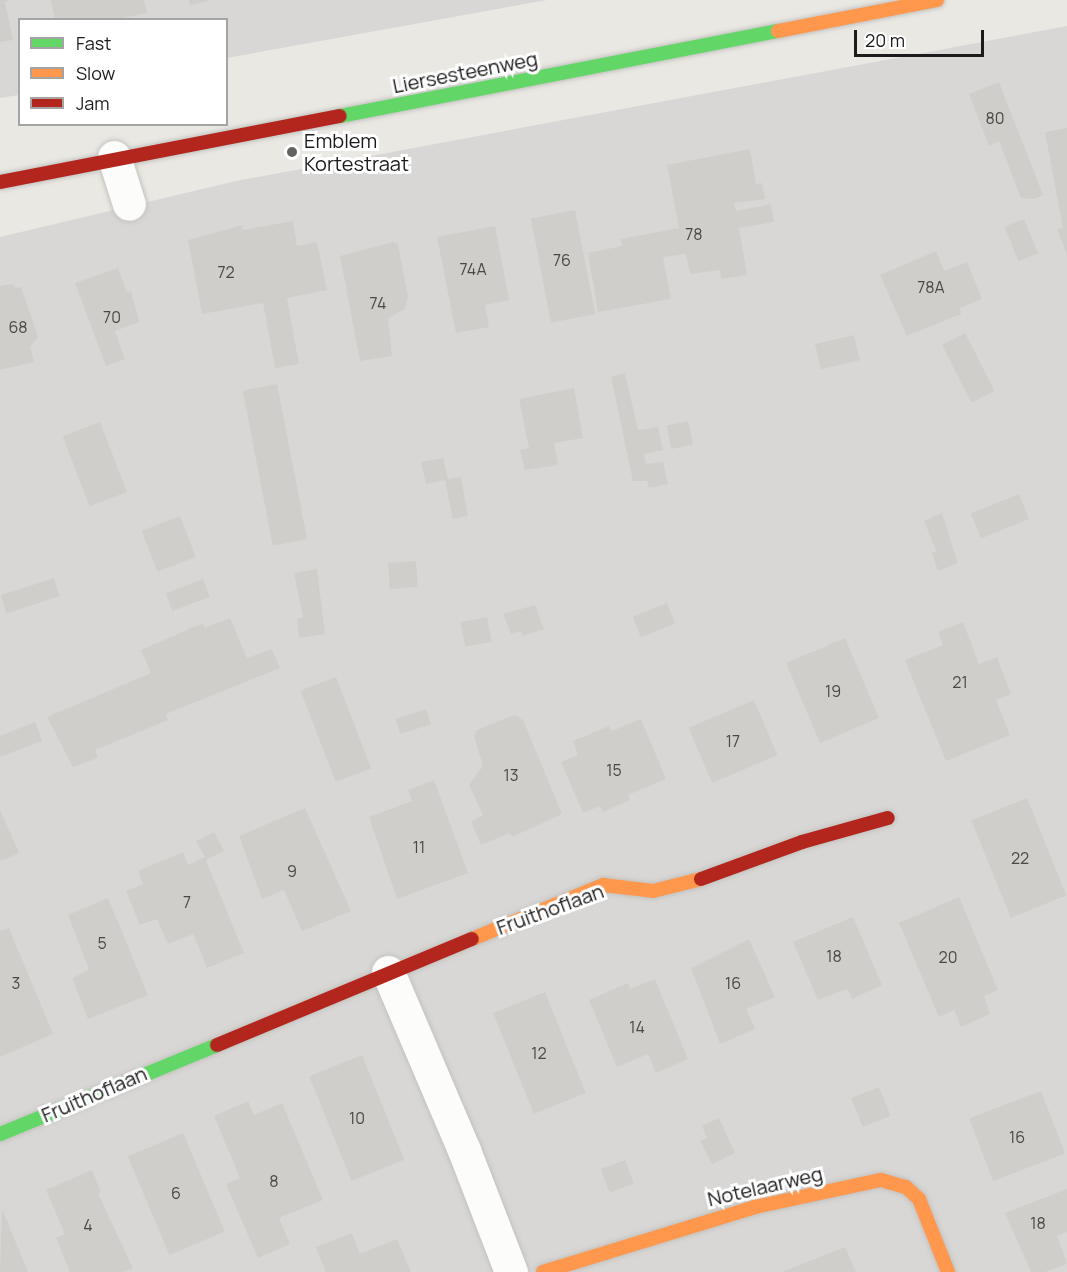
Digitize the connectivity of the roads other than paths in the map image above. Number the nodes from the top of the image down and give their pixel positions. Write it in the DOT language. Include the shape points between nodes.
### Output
graph roads {
  1 [pos="937,0"];
  2 [pos="114,158"];
  3 [pos="0,182"];
  4 [pos="129,204"];
  5 [pos="888,818"];
  6 [pos="388,972"];
  7 [pos="0,1134"];
  8 [pos="511,1272"];
  9 [pos="543,1272"];
  10 [pos="948,1272"];
  1 -- 2 [label="street, Liersesteenweg"];
  2 -- 3 [label="street, Liersesteenweg"];
  2 -- 4 [label="street"];
  5 -- 6 [label="street, Fruithoflaan" via="802,842 693,882 653,891 603,885"];
  6 -- 7 [label="street, Fruithoflaan"];
  6 -- 8 [label="street"];
  9 -- 10 [label="street, Notelaarweg" via="754,1207 881,1179 906,1187 920,1199"];
}
